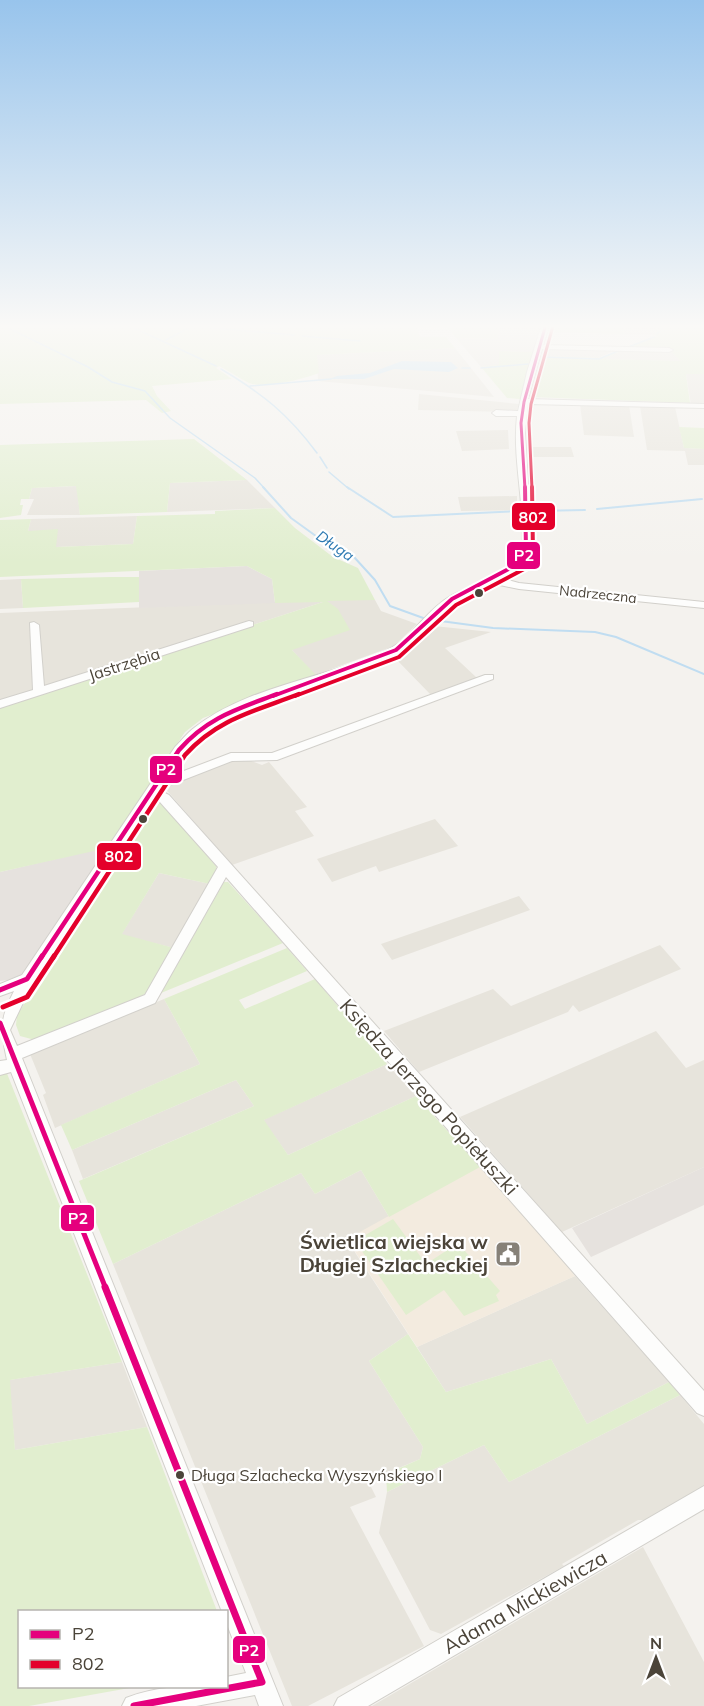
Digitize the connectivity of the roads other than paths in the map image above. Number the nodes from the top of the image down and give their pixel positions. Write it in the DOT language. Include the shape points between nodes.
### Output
graph roads {
  1 [pos="524,404"];
  2 [pos="633,404"];
  3 [pos="704,406"];
  4 [pos="496,413"];
  5 [pos="522,414"];
  6 [pos="492,580"];
  7 [pos="704,605"];
  8 [pos="249,624"];
  9 [pos="34,625"];
  10 [pos="489,677"];
  11 [pos="39,692"];
  12 [pos="0,704"];
  13 [pos="155,787"];
  14 [pos="224,868"];
  15 [pos="24,986"];
  16 [pos="0,990"];
  17 [pos="0,1000"];
  18 [pos="1,1026"];
  19 [pos="10,1062"];
  20 [pos="704,1406"];
  21 [pos="704,1497"];
  22 [pos="262,1682"];
  23 [pos="134,1706"];
  24 [pos="271,1706"];
  25 [pos="346,1706"];
  1 -- 5 [label="street"];
  2 -- 3 [label="street"];
  4 -- 5 [label="street"];
  5 -- 6 [label="street" via="526,551 520,563"];
  6 -- 7 [label="street, Nadrzeczna"];
  6 -- 13 [label="street" via="452,599 403,645 384,656 206,722 184,743"];
  8 -- 11 [label="street, Jastrzębia"];
  9 -- 11 [label="street"];
  10 -- 13 [label="street" via="273,757 231,757"];
  11 -- 12 [label="street, Jastrzębia"];
  13 -- 14 [label="street, Księdza Jerzego Popiełuszki"];
  13 -- 15 [label="street"];
  14 -- 19 [label="street" via="150,999"];
  14 -- 20 [label="street, Księdza Jerzego Popiełuszki"];
  15 -- 16 [label="street"];
  15 -- 17 [label="street"];
  15 -- 18 [label="street"];
  18 -- 19 [label="street"];
  19 -- 22 [label="street"];
  21 -- 25 [label="street, Adama Mickiewicza"];
  22 -- 23 [label="street"];
  22 -- 24 [label="street"];
}
